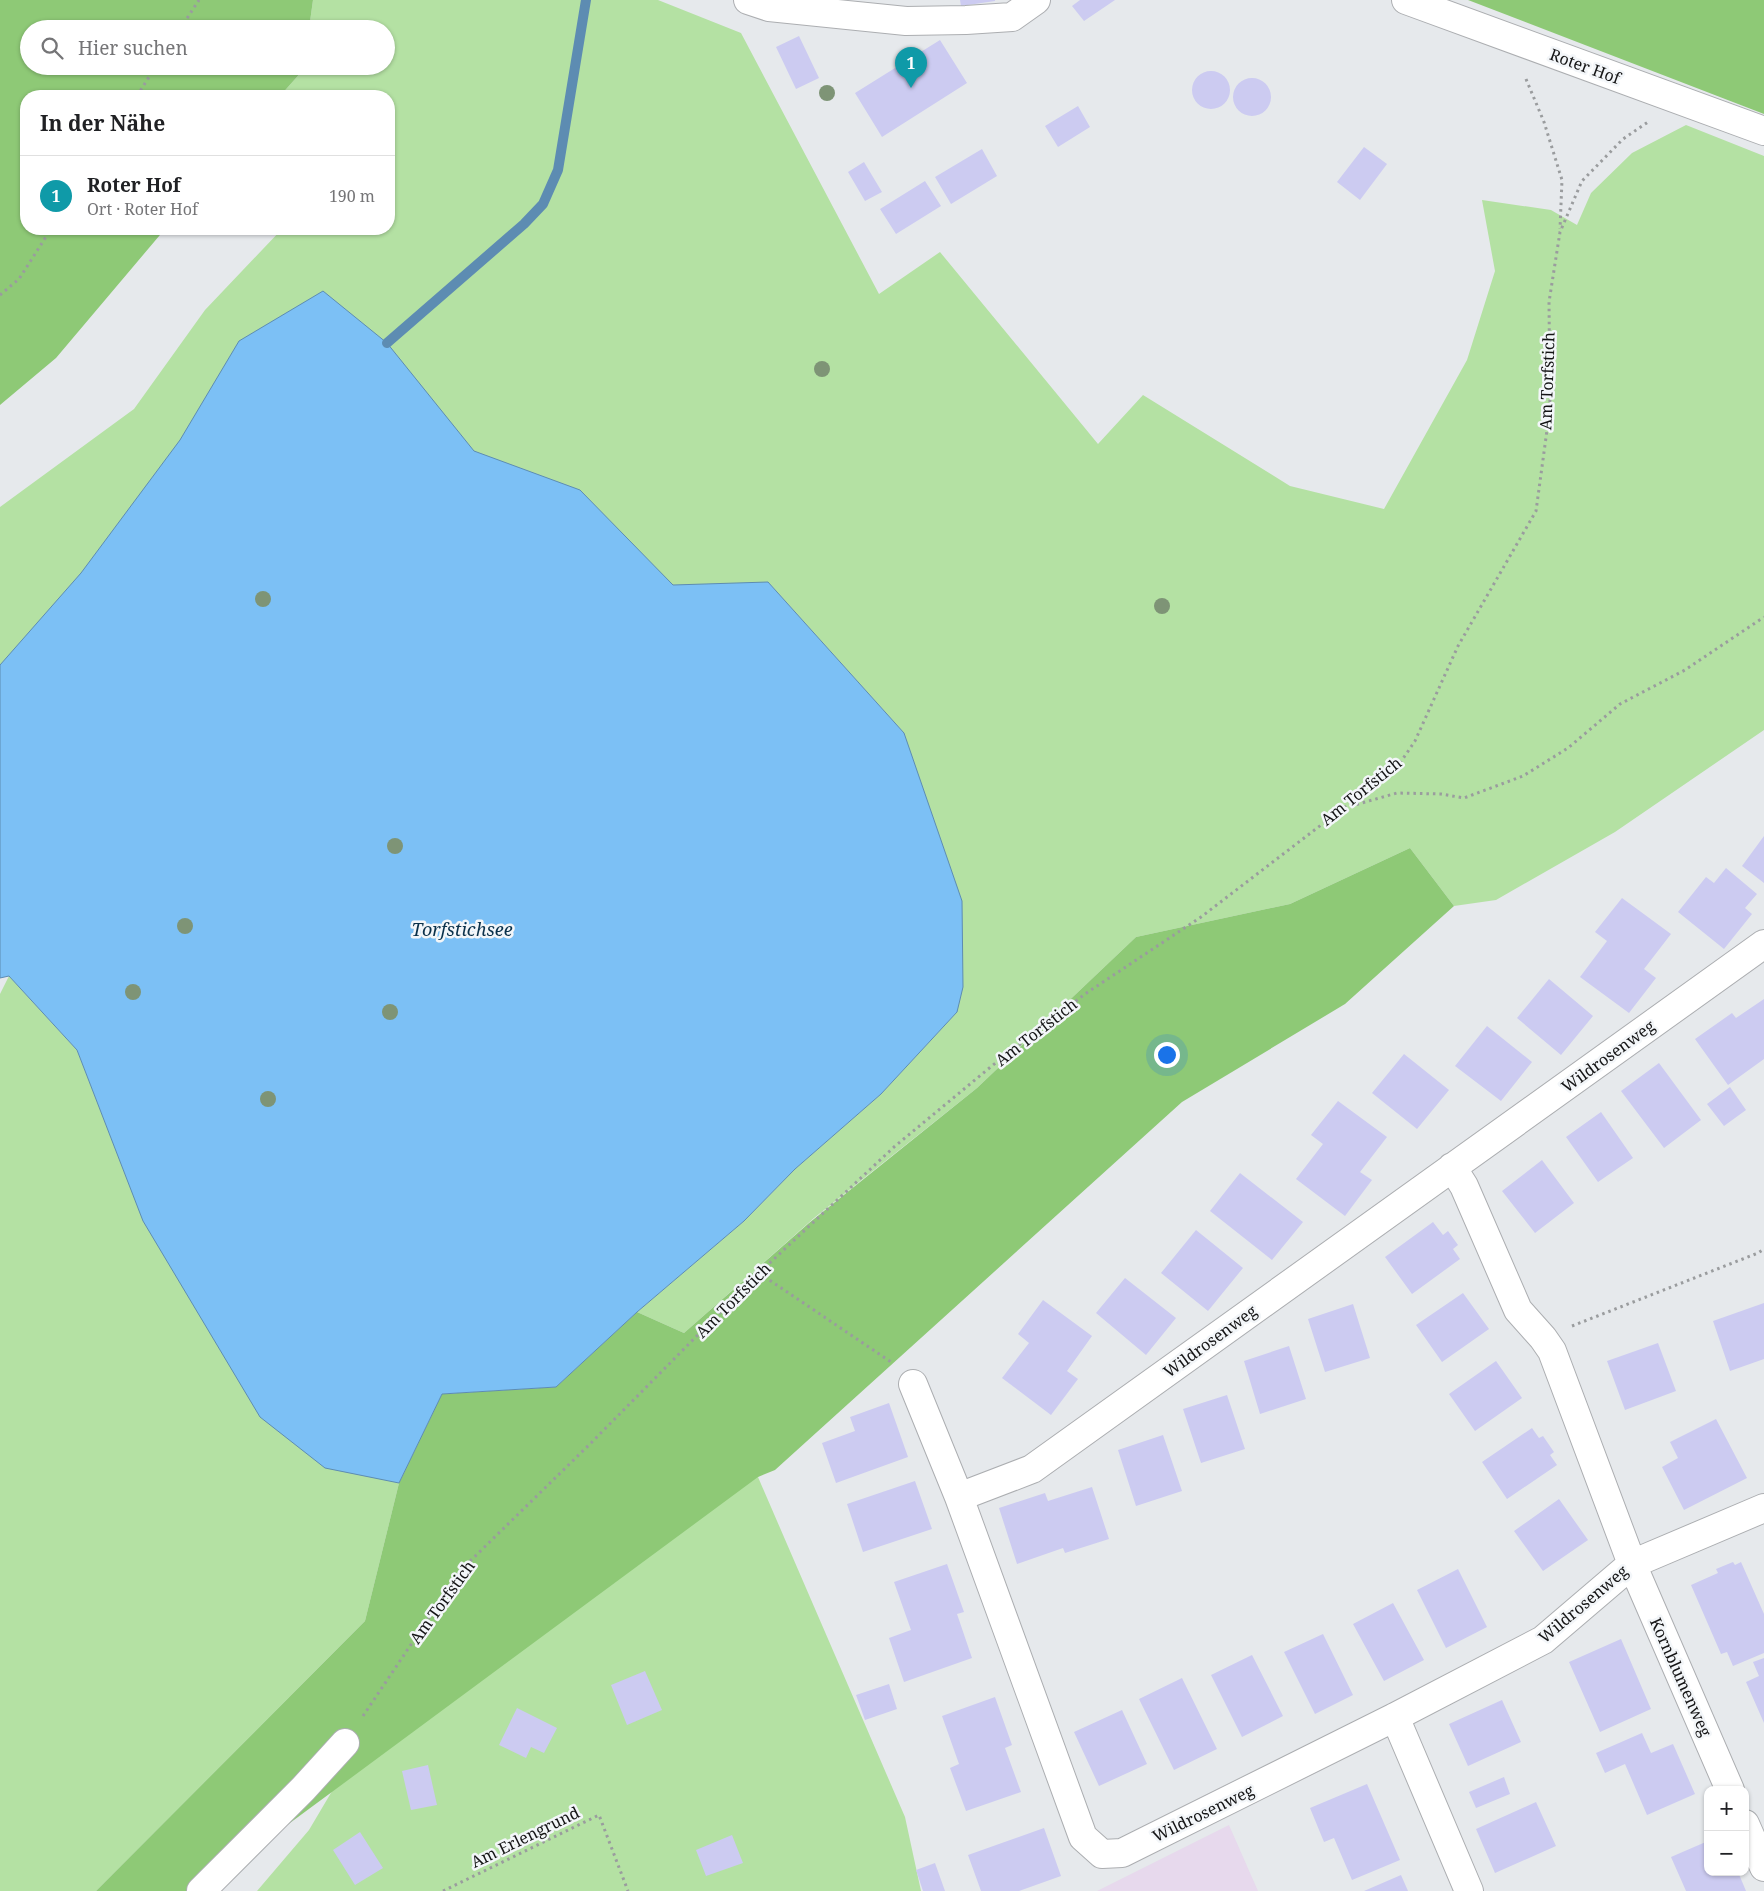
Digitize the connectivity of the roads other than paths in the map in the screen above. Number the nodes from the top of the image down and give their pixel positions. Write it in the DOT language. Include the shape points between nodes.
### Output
graph roads {
  1 [pos="748,0"];
  2 [pos="1036,0"];
  3 [pos="1406,0"];
  4 [pos="1764,131"];
  5 [pos="1764,944"];
  6 [pos="1452,1167"];
  7 [pos="913,1384"];
  8 [pos="959,1497"];
  9 [pos="1764,1508"];
  10 [pos="1632,1564"];
  11 [pos="1394,1718"];
  12 [pos="345,1743"];
  13 [pos="1728,1786"];
  14 [pos="1748,1831"];
  15 [pos="1764,1867"];
  16 [pos="202,1891"];
  17 [pos="1469,1891"];
  1 -- 2 [label="street" via="769,7 906,21 1012,17"];
  3 -- 4 [label="street, Roter Hof"];
  5 -- 6 [label="street, Wildrosenweg"];
  6 -- 8 [label="street, Wildrosenweg" via="1032,1470"];
  6 -- 10 [label="street, Wildrosenweg" via="1464,1186 1518,1310 1552,1351"];
  7 -- 8 [label="street, Wildrosenweg"];
  8 -- 11 [label="street, Wildrosenweg" via="1082,1838 1102,1854 1122,1853"];
  9 -- 10 [label="street, Wildrosenweg"];
  10 -- 11 [label="street, Wildrosenweg" via="1543,1640"];
  10 -- 13 [label="street, Kornblumenweg"];
  11 -- 17 [label="street"];
  12 -- 16 [label="street"];
  14 -- 15 [label="street"];
}
